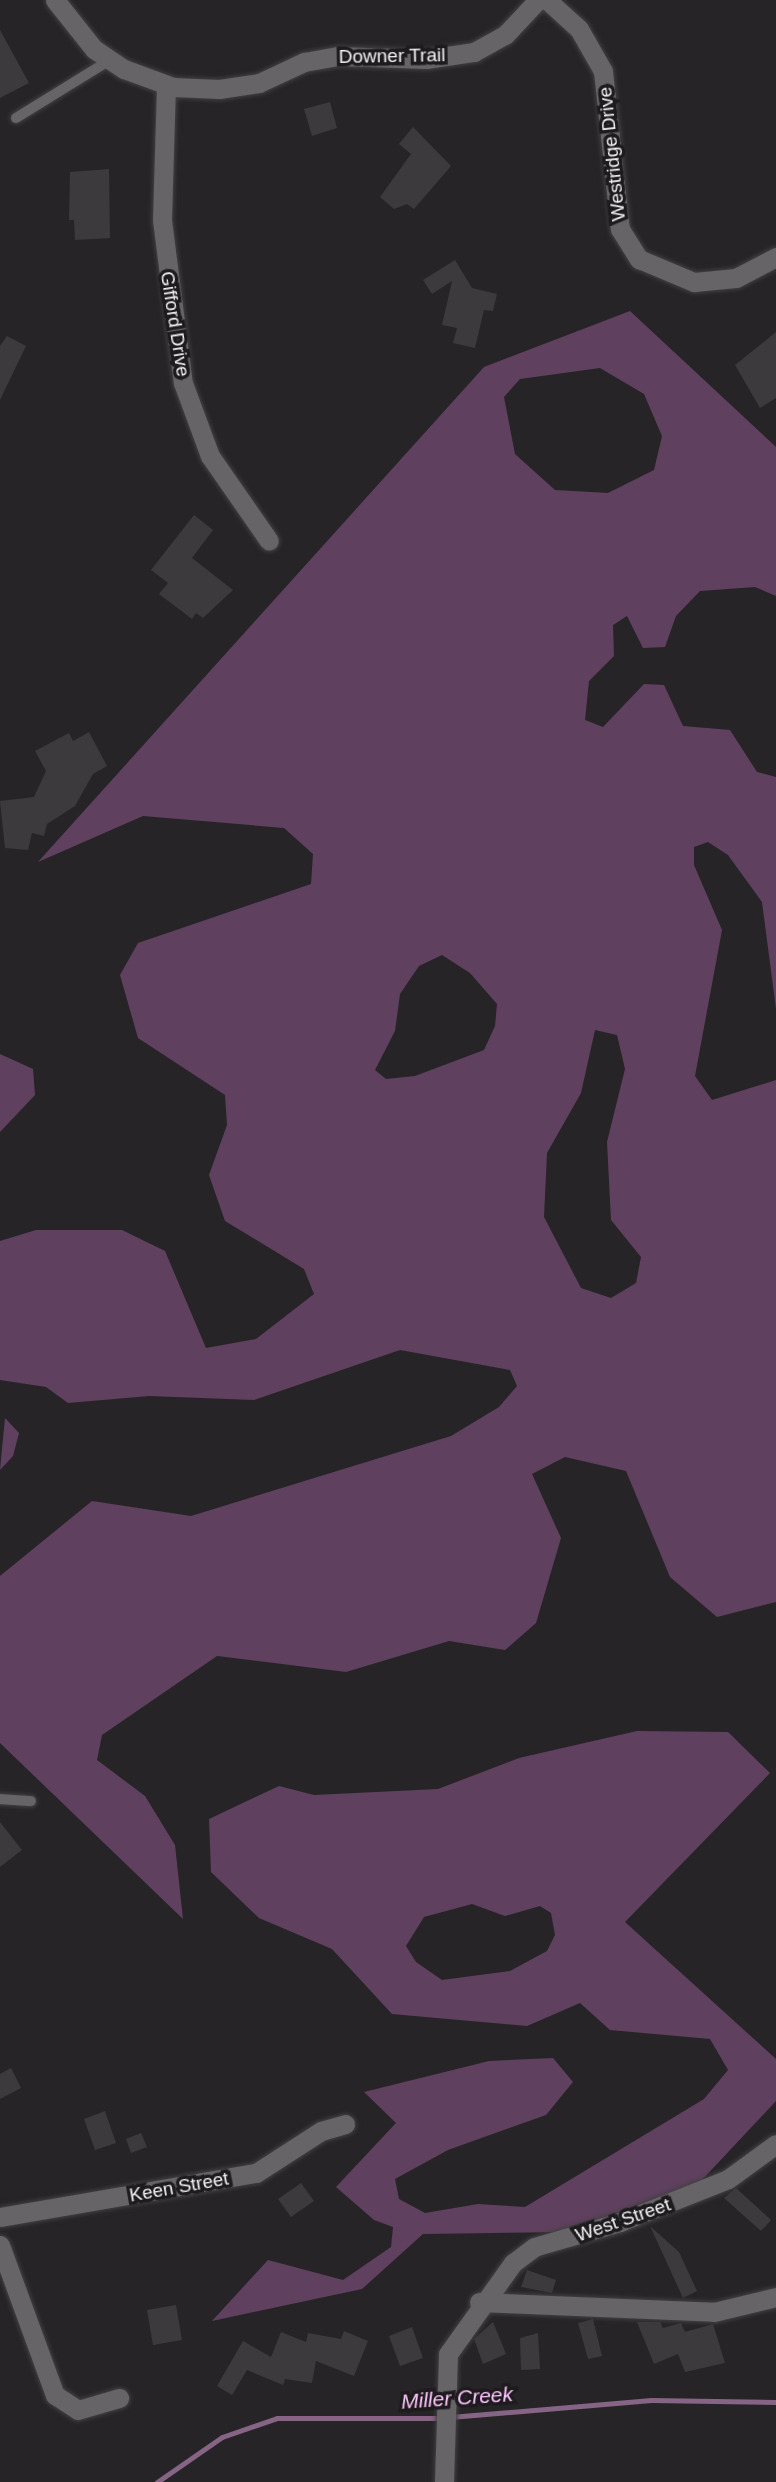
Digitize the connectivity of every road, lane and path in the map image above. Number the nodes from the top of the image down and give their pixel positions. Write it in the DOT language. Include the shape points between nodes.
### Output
graph roads {
  1 [pos="55,0"];
  2 [pos="538,0"];
  3 [pos="547,0"];
  4 [pos="110,60"];
  5 [pos="166,85"];
  6 [pos="16,118"];
  7 [pos="776,257"];
  8 [pos="269,541"];
  9 [pos="0,1799"];
  10 [pos="31,1801"];
  11 [pos="345,2124"];
  12 [pos="776,2144"];
  13 [pos="0,2217"];
  14 [pos="0,2245"];
  15 [pos="776,2297"];
  16 [pos="479,2302"];
  17 [pos="119,2398"];
  18 [pos="443,2482"];
  1 -- 4 [label="street, Downer Trail"];
  2 -- 5 [label="street, Downer Trail" via="505,35 474,51 426,60 338,56 304,62 259,83 219,89"];
  3 -- 7 [label="street, Westridge Drive" via="579,29 603,71 620,229 639,259 694,282 736,278"];
  4 -- 5 [label="street, Downer Trail"];
  4 -- 6 [label="lane"];
  5 -- 8 [label="street, Gifford Drive" via="162,220 183,383 210,456"];
  9 -- 10 [label="lane"];
  11 -- 13 [label="street, Keen Street" via="321,2131 256,2173"];
  12 -- 16 [label="street, West Street" via="728,2179 678,2201 534,2247"];
  14 -- 17 [label="street" via="55,2395 78,2410"];
  15 -- 16 [label="street" via="714,2312"];
  16 -- 18 [label="street, West Street" via="448,2354"];
}
